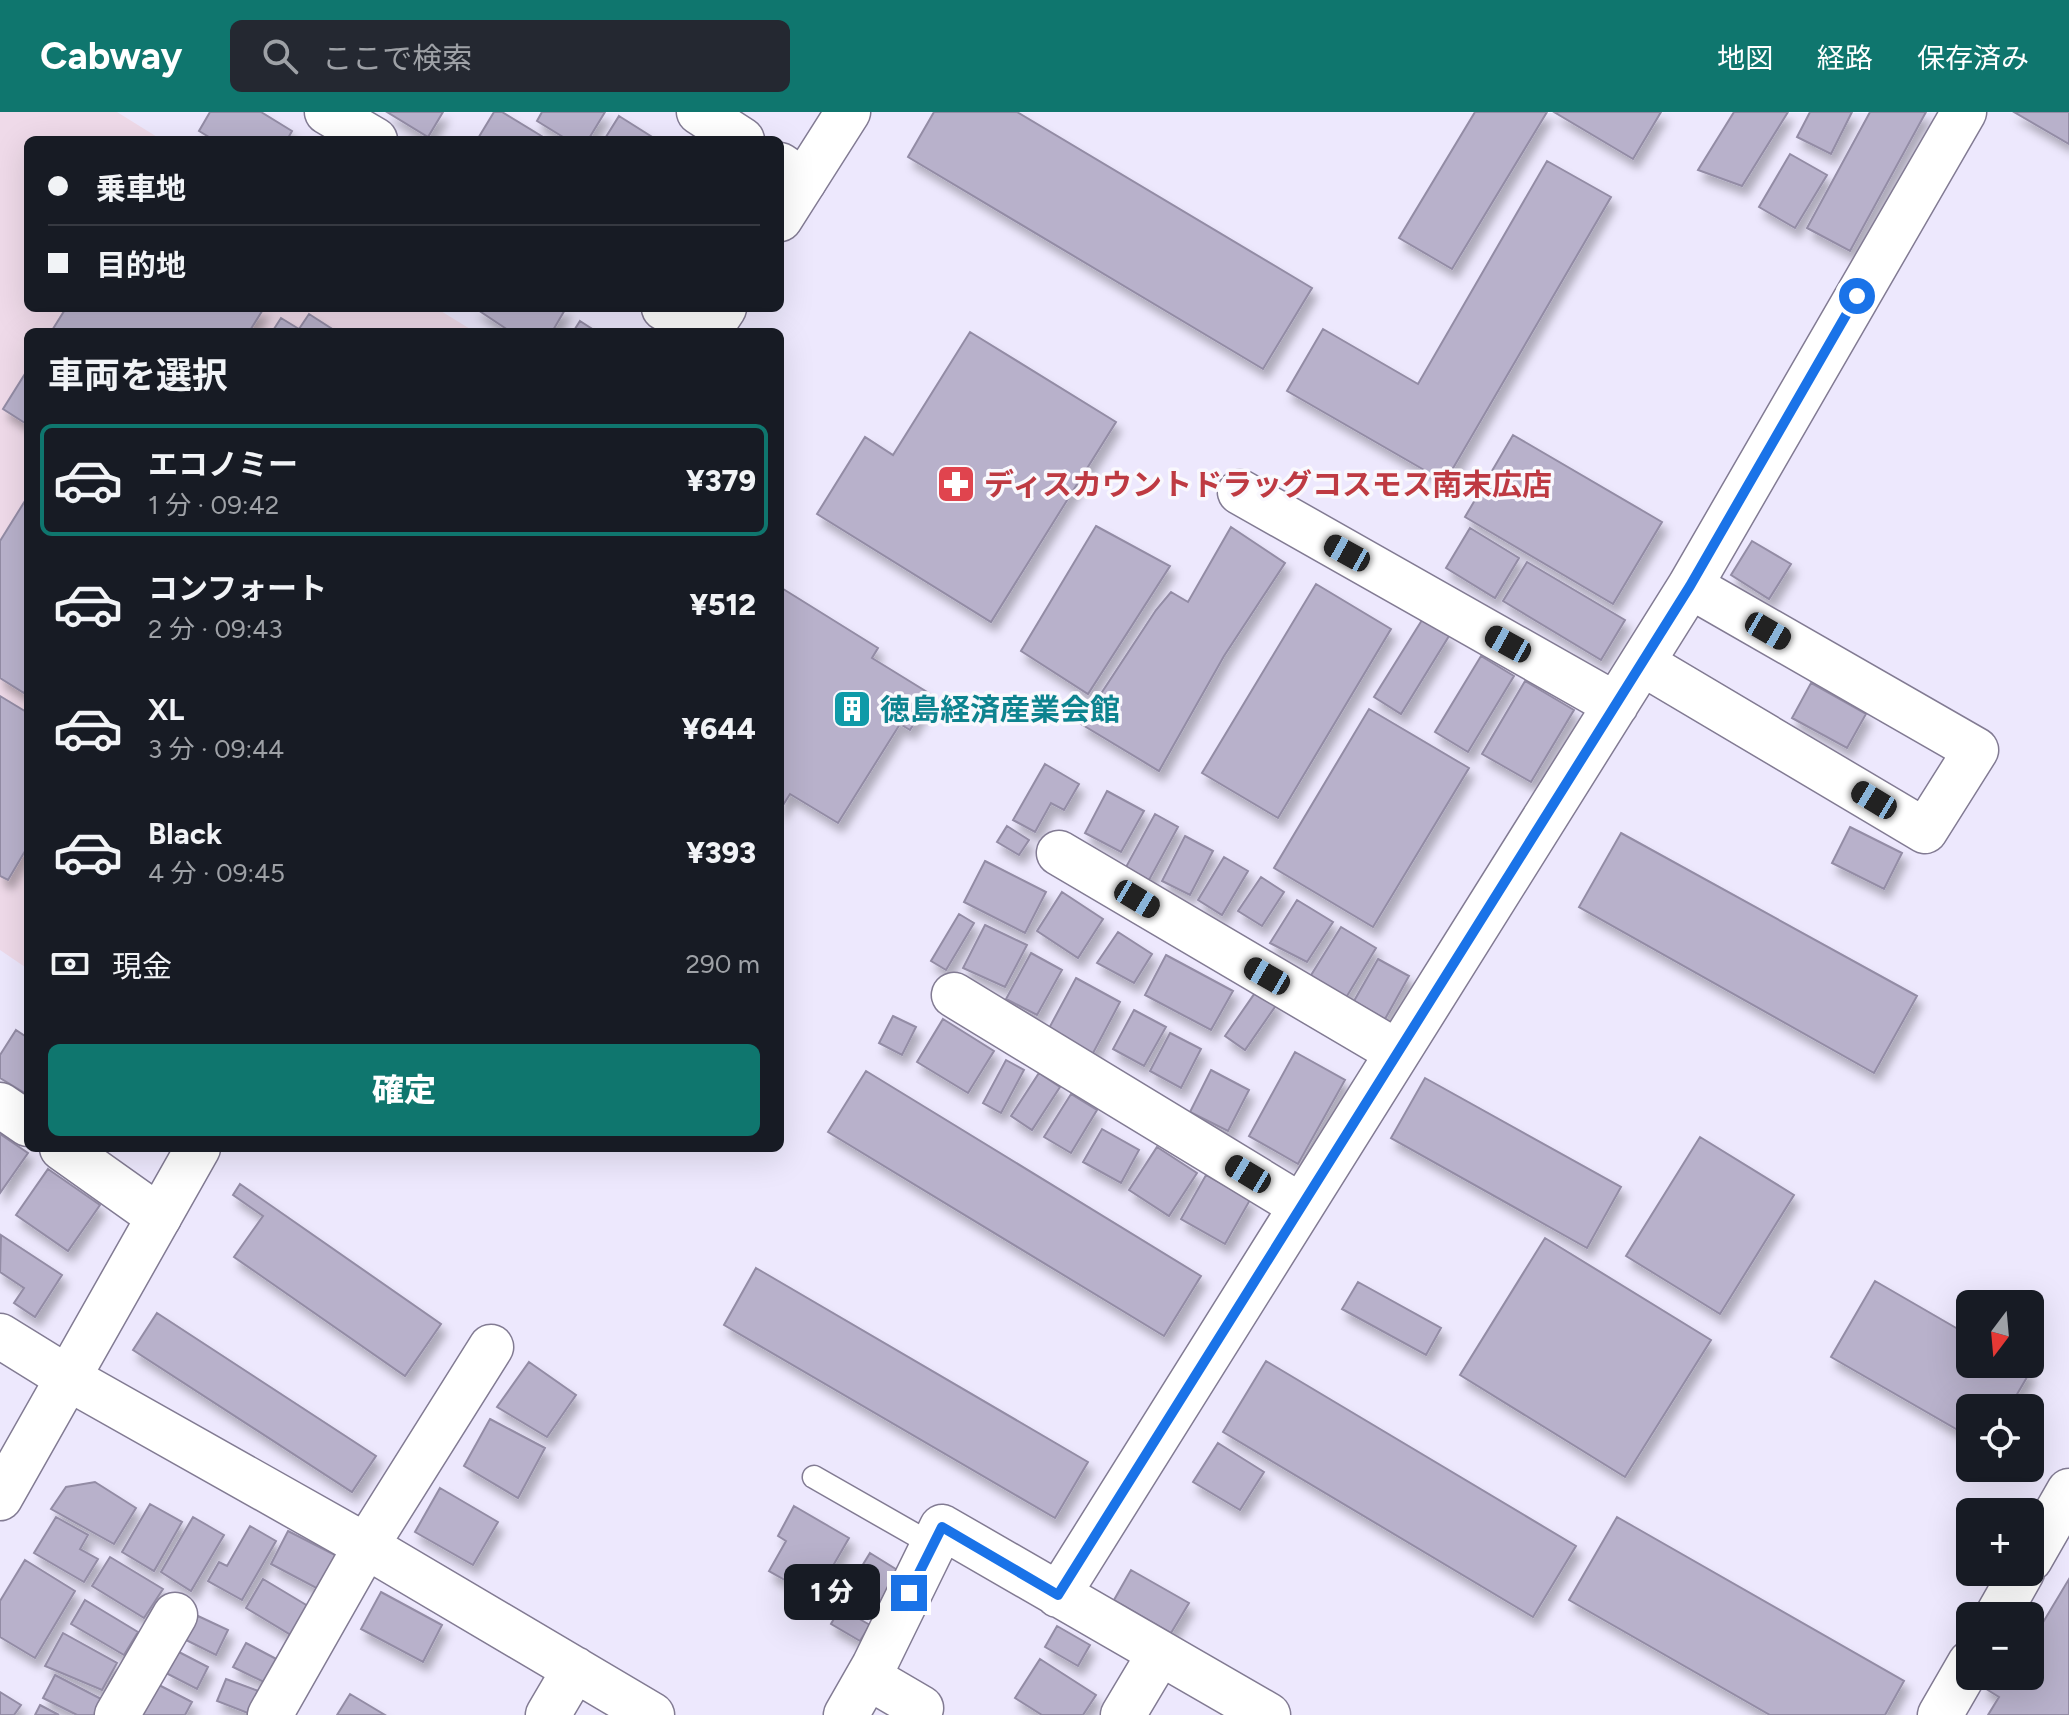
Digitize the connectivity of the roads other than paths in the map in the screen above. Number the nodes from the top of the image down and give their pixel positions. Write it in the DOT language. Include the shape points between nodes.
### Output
graph roads {
  1 [pos="699,112"];
  2 [pos="848,112"];
  3 [pos="1964,112"];
  4 [pos="330,120"];
  5 [pos="366,136"];
  6 [pos="736,136"];
  7 [pos="792,173"];
  8 [pos="784,204"];
  9 [pos="671,312"];
  10 [pos="700,328"];
  11 [pos="1240,492"];
  12 [pos="1690,586"];
  13 [pos="1642,663"];
  14 [pos="1616,705"];
  15 [pos="1059,853"];
  16 [pos="954,995"];
  17 [pos="1397,1052"];
  18 [pos="0,1105"];
  19 [pos="24,1121"];
  20 [pos="68,1152"];
  21 [pos="196,1152"];
  22 [pos="1301,1206"];
  23 [pos="159,1217"];
  24 [pos="0,1336"];
  25 [pos="491,1347"];
  26 [pos="68,1378"];
  27 [pos="814,1477"];
  28 [pos="2069,1491"];
  29 [pos="0,1498"];
  30 [pos="2044,1535"];
  31 [pos="933,1545"];
  32 [pos="366,1546"];
  33 [pos="1058,1595"];
  34 [pos="175,1615"];
  35 [pos="1160,1653"];
  36 [pos="575,1669"];
  37 [pos="868,1677"];
  38 [pos="1956,1687"];
  39 [pos="921,1708"];
  40 [pos="117,1715"];
  41 [pos="270,1715"];
  42 [pos="548,1715"];
  43 [pos="652,1715"];
  44 [pos="846,1715"];
  45 [pos="1123,1715"];
  46 [pos="1268,1715"];
  47 [pos="1940,1715"];
  1 -- 6 [label="street"];
  2 -- 7 [label="street"];
  3 -- 12 [label="street"];
  4 -- 5 [label="street"];
  7 -- 8 [label="street"];
  9 -- 10 [label="street"];
  11 -- 14 [label="street"];
  12 -- 13 [label="street"];
  12 -- 13 [label="street" via="1976,750 1925,831"];
  13 -- 14 [label="street"];
  14 -- 17 [label="street"];
  15 -- 17 [label="street"];
  16 -- 22 [label="street"];
  17 -- 22 [label="street"];
  18 -- 19 [label="street"];
  20 -- 23 [label="street"];
  21 -- 23 [label="street"];
  22 -- 33 [label="street"];
  23 -- 26 [label="street"];
  24 -- 26 [label="street"];
  25 -- 32 [label="street"];
  26 -- 29 [label="street"];
  26 -- 32 [label="street"];
  27 -- 31 [label="lane"];
  28 -- 30 [label="street"];
  31 -- 33 [label="street" via="942,1527"];
  31 -- 37 [label="street"];
  32 -- 36 [label="street"];
  32 -- 41 [label="street"];
  33 -- 35 [label="street"];
  34 -- 40 [label="street"];
  35 -- 45 [label="street"];
  35 -- 46 [label="street"];
  36 -- 42 [label="street"];
  36 -- 43 [label="street"];
  37 -- 39 [label="street"];
  37 -- 44 [label="street"];
  38 -- 47 [label="street"];
}
